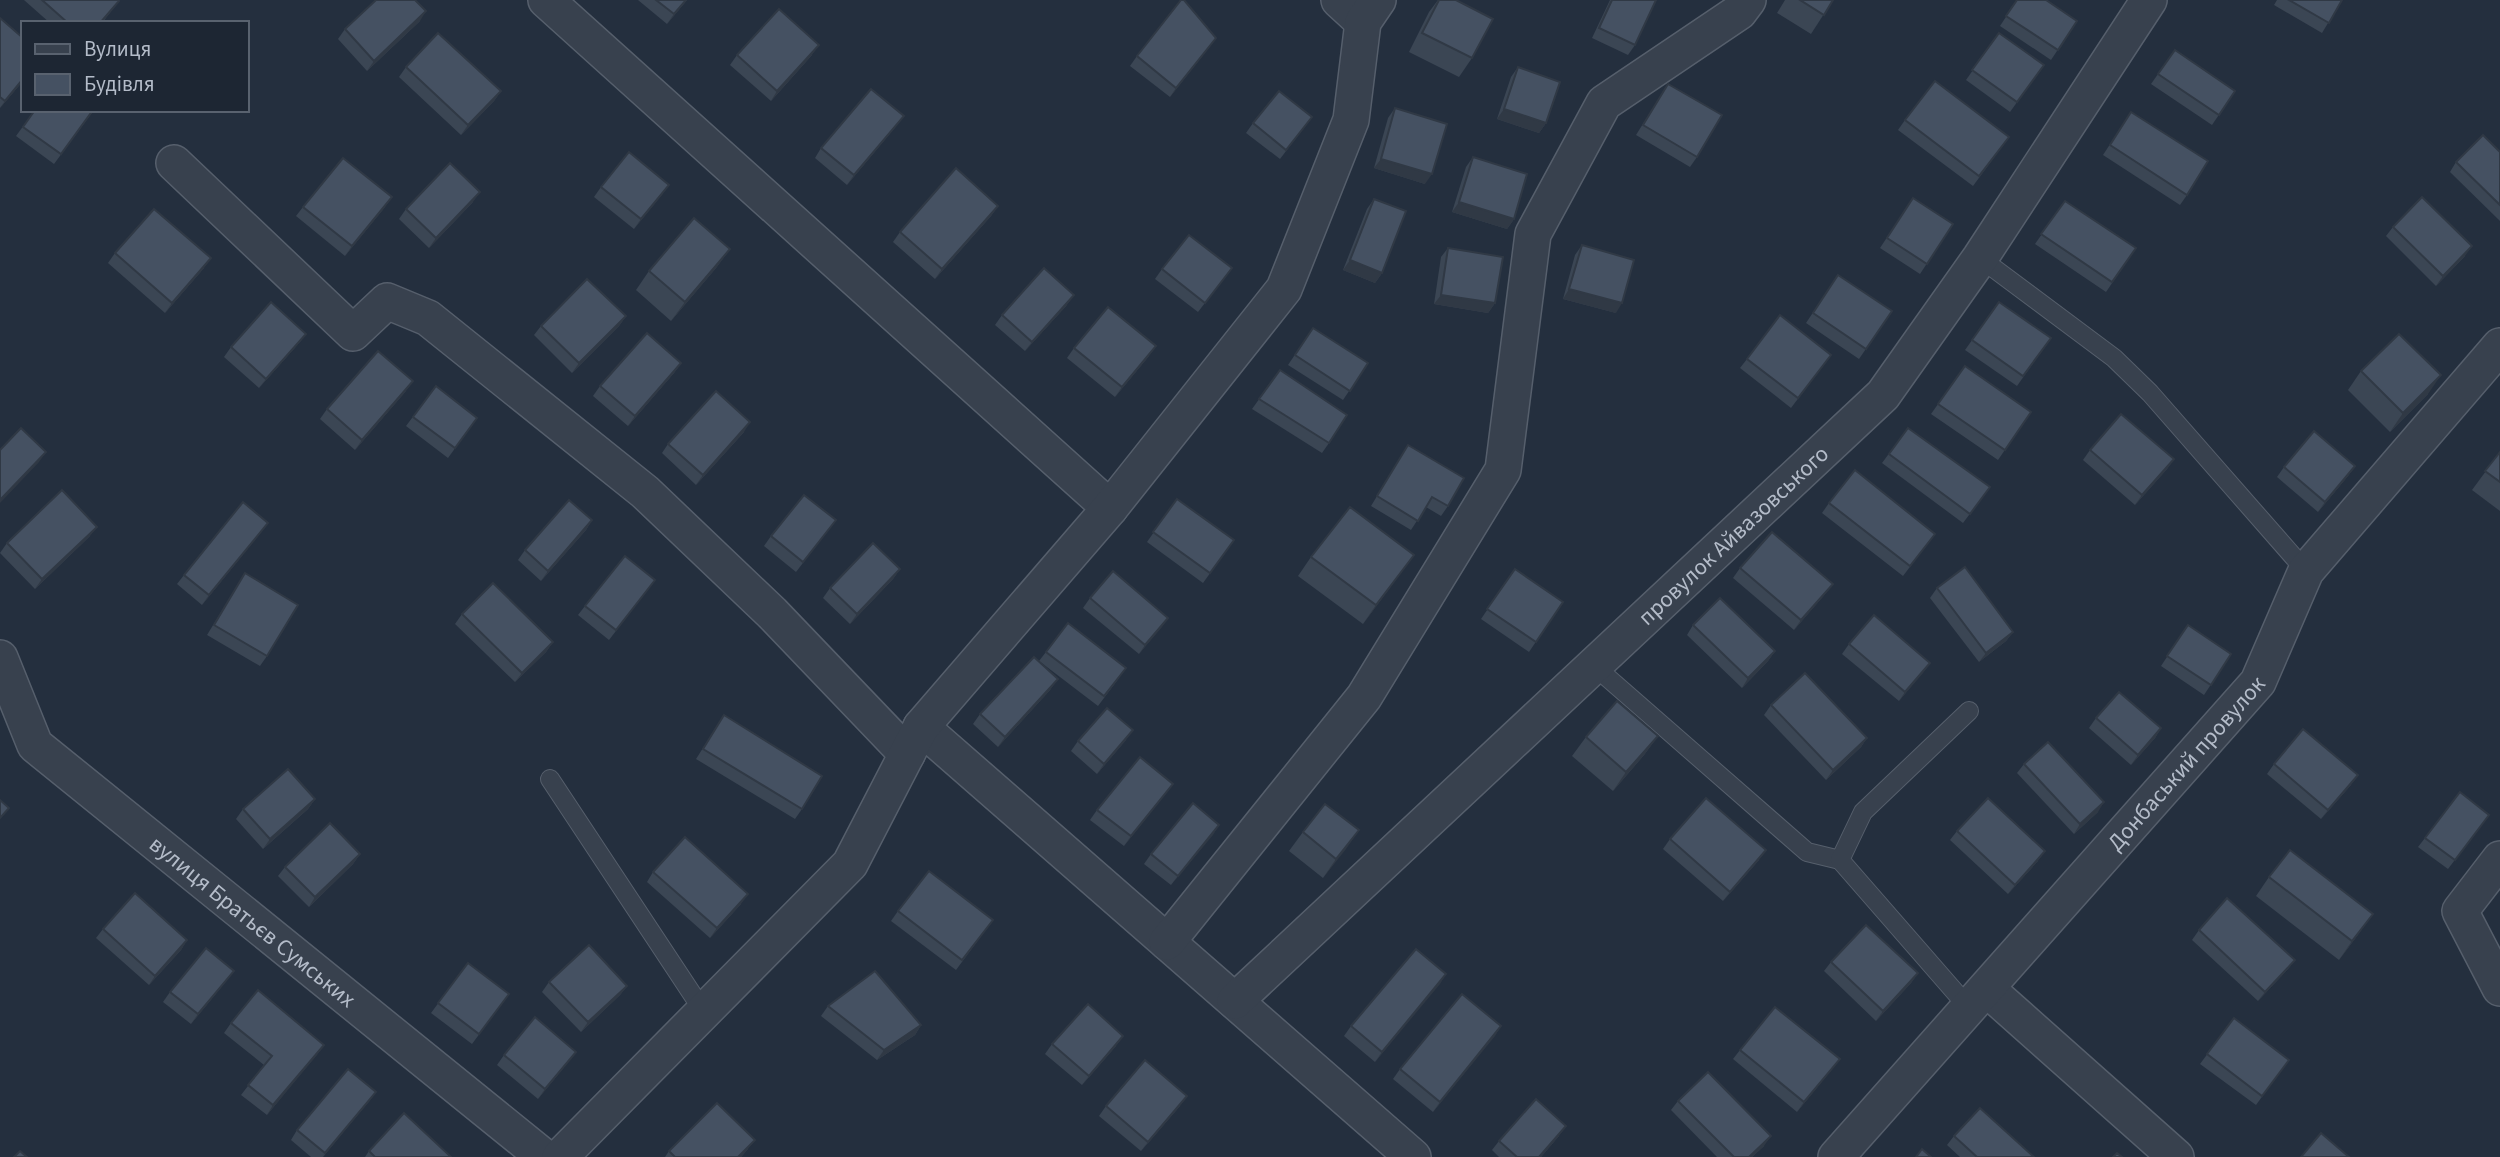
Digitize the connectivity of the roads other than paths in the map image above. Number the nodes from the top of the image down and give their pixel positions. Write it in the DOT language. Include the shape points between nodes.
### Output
graph roads {
  1 [pos="546,0"];
  2 [pos="1748,0"];
  3 [pos="2150,0"];
  4 [pos="1360,7"];
  5 [pos="174,163"];
  6 [pos="1980,258"];
  7 [pos="2500,346"];
  8 [pos="1110,508"];
  9 [pos="2306,571"];
  10 [pos="0,658"];
  11 [pos="1592,664"];
  12 [pos="1969,711"];
  13 [pos="914,740"];
  14 [pos="550,779"];
  15 [pos="2500,859"];
  16 [pos="1840,860"];
  17 [pos="1167,942"];
  18 [pos="2500,988"];
  19 [pos="1978,999"];
  20 [pos="1235,1001"];
  21 [pos="704,1012"];
  22 [pos="544,1157"];
  23 [pos="560,1157"];
  24 [pos="1413,1157"];
  25 [pos="1836,1157"];
  26 [pos="2176,1157"];
  1 -- 8 [label="street"];
  2 -- 17 [label="street" via="1739,12 1604,103 1533,234 1503,470 1364,698"];
  3 -- 6 [label="street, провулок Айвазовського"];
  4 -- 8 [label="street" via="1351,120 1284,289"];
  5 -- 13 [label="street" via="353,333 387,301 428,318 645,492"];
  6 -- 9 [label="lane" via="2114,358"];
  6 -- 11 [label="street, провулок Айвазовського" via="1883,395"];
  7 -- 9 [label="street, Донбаський провулок"];
  8 -- 13 [label="street"];
  9 -- 19 [label="street, Донбаський провулок" via="2258,682"];
  10 -- 22 [label="street, вулиця Братьєв Сумських" via="34,745"];
  11 -- 16 [label="lane" via="1807,852"];
  11 -- 20 [label="street, провулок Айвазовського"];
  12 -- 16 [label="lane" via="1863,812"];
  13 -- 17 [label="street"];
  13 -- 21 [label="street" via="850,864"];
  14 -- 21 [label="lane"];
  15 -- 18 [label="street" via="2460,911"];
  16 -- 19 [label="lane"];
  17 -- 20 [label="street"];
  19 -- 25 [label="street, Донбаський провулок"];
  19 -- 26 [label="street"];
  20 -- 24 [label="street"];
  21 -- 23 [label="street"];
}
